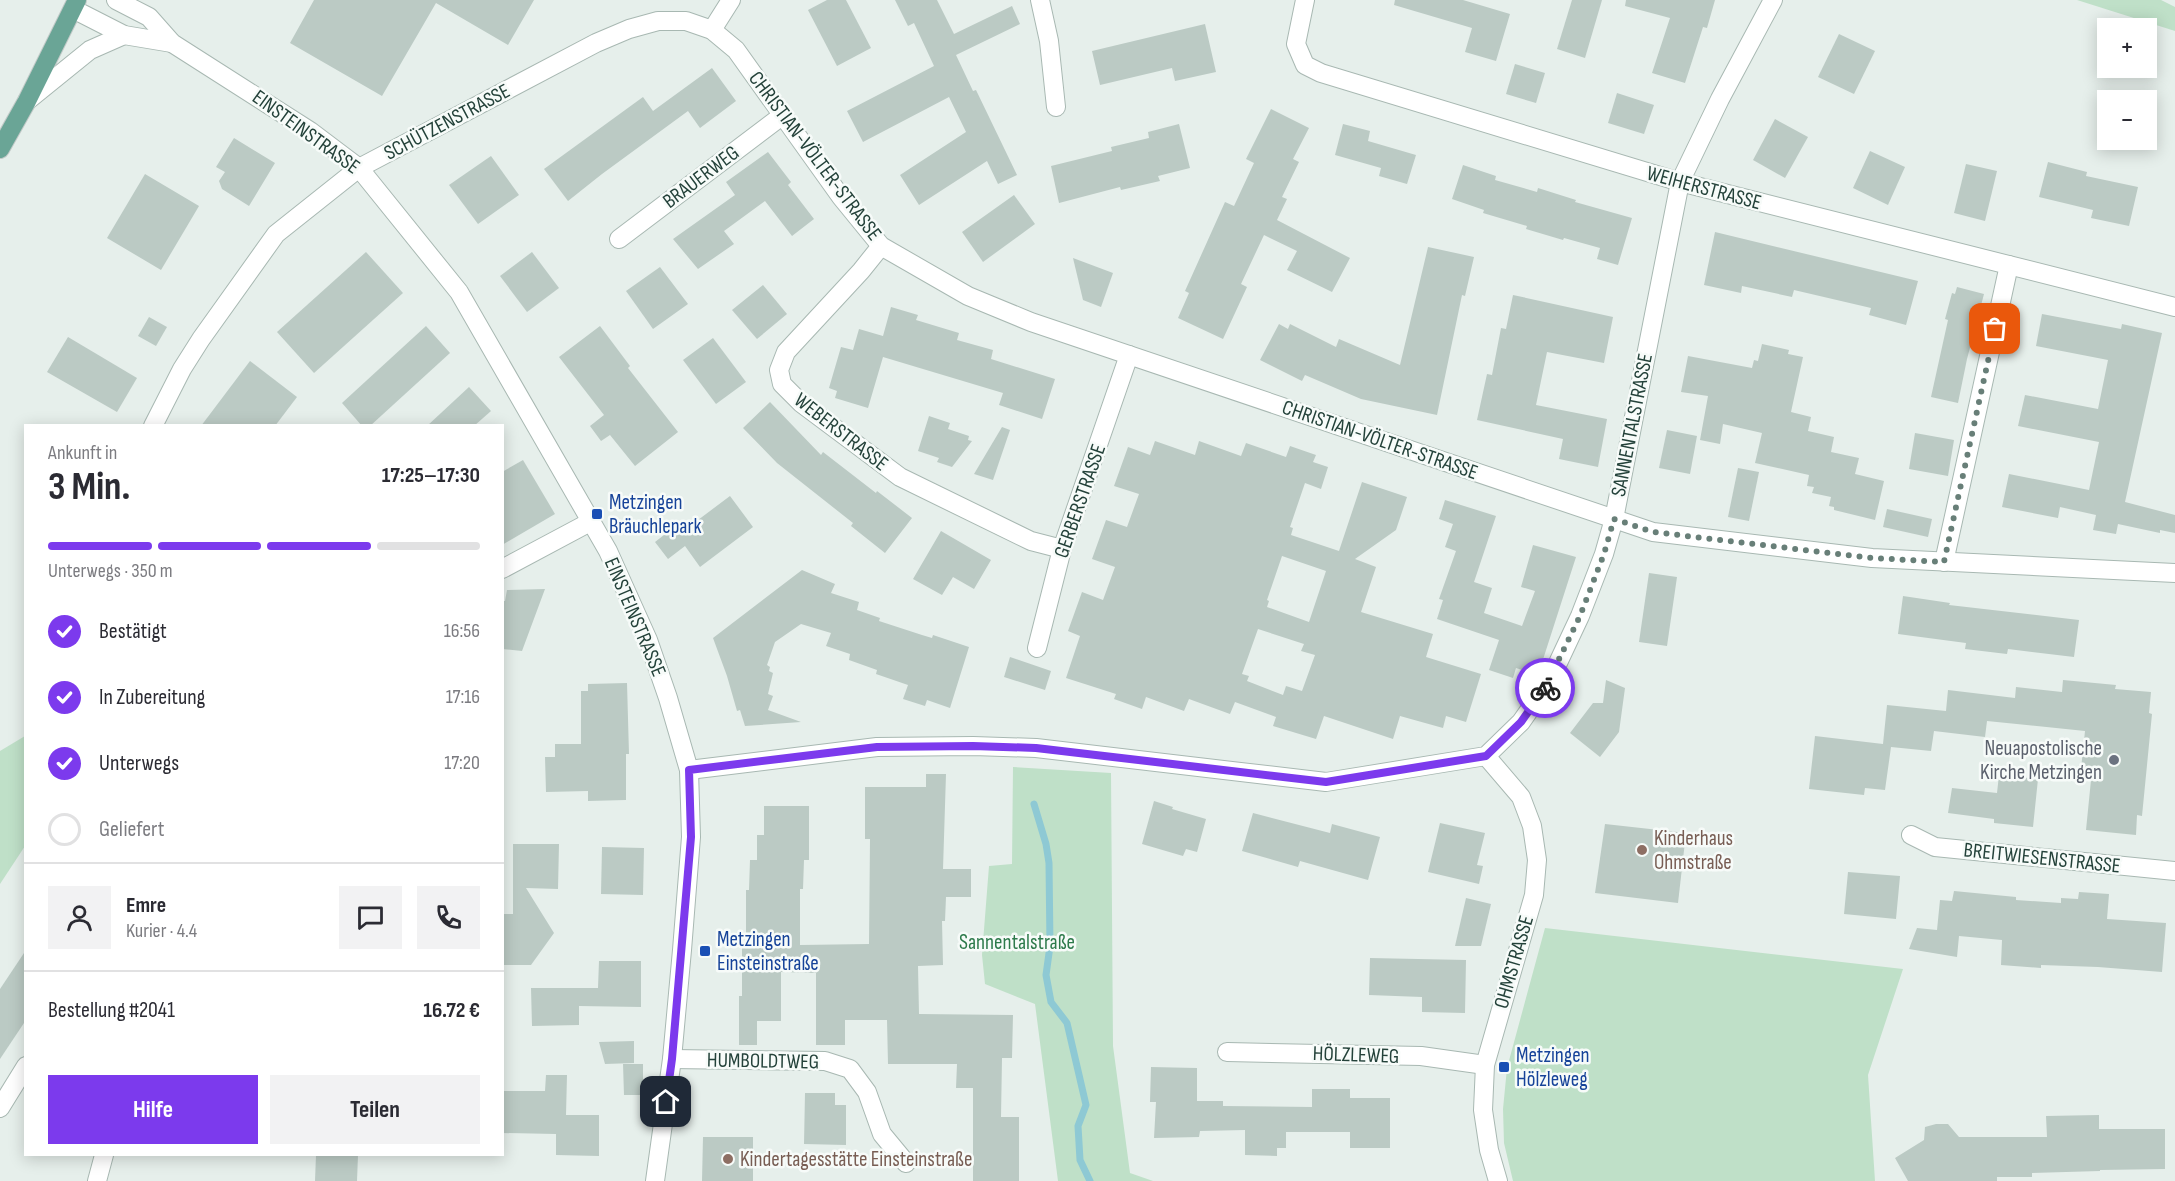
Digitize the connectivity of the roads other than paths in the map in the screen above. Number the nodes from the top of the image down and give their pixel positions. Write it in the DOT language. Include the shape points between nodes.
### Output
graph roads {
  1 [pos="116,0"];
  2 [pos="731,0"];
  3 [pos="1040,0"];
  4 [pos="1305,0"];
  5 [pos="1773,0"];
  6 [pos="75,4"];
  7 [pos="712,30"];
  8 [pos="132,37"];
  9 [pos="172,43"];
  10 [pos="27,101"];
  11 [pos="1056,108"];
  12 [pos="783,115"];
  13 [pos="0,149"];
  14 [pos="360,168"];
  15 [pos="1680,182"];
  16 [pos="619,239"];
  17 [pos="881,246"];
  18 [pos="2009,265"];
  19 [pos="2175,307"];
  20 [pos="1129,355"];
  21 [pos="154,424"];
  22 [pos="1614,519"];
  23 [pos="592,521"];
  24 [pos="1062,549"];
  25 [pos="1944,562"];
  26 [pos="504,567"];
  27 [pos="2175,573"];
  28 [pos="1037,648"];
  29 [pos="1486,756"];
  30 [pos="689,770"];
  31 [pos="1911,835"];
  32 [pos="2175,871"];
  33 [pos="1227,1052"];
  34 [pos="672,1059"];
  35 [pos="1485,1065"];
  36 [pos="24,1069"];
  37 [pos="0,1108"];
  38 [pos="104,1156"];
  39 [pos="906,1163"];
  40 [pos="97,1181"];
  41 [pos="655,1181"];
  42 [pos="1498,1181"];
  1 -- 9 [label="street, EINSTEINSTRASSE" via="149,17"];
  2 -- 7 [label="street"];
  3 -- 11 [label="street"];
  4 -- 15 [label="street, WEIHERSTRASSE" via="1296,44 1305,65 1321,74"];
  5 -- 15 [label="street, SANNENTALSTRASSE"];
  6 -- 8 [label="street, EINSTEINSTRASSE"];
  6 -- 10 [label="main road"];
  7 -- 12 [label="street, CHRISTIAN-VÖLTER-STRASSE" via="736,50"];
  7 -- 14 [label="street, SCHÜTZENSTRASSE" via="686,21 658,21 629,29"];
  8 -- 9 [label="street, EINSTEINSTRASSE"];
  8 -- 10 [label="street" via="90,50"];
  9 -- 14 [label="street, EINSTEINSTRASSE" via="310,131"];
  10 -- 13 [label="main road"];
  12 -- 16 [label="street, BRAUERWEG"];
  12 -- 17 [label="street, CHRISTIAN-VÖLTER-STRASSE"];
  14 -- 21 [label="street, SCHÜTZENSTRASSE" via="276,234 201,339"];
  14 -- 23 [label="street, EINSTEINSTRASSE" via="459,292"];
  15 -- 18 [label="street, WEIHERSTRASSE"];
  15 -- 22 [label="street, SANNENTALSTRASSE"];
  17 -- 20 [label="street, CHRISTIAN-VÖLTER-STRASSE" via="968,296"];
  17 -- 24 [label="street, WEBERSTRASSE" via="786,352 779,370 782,384 801,403 900,477 1031,541"];
  18 -- 19 [label="street, WEIHERSTRASSE"];
  18 -- 25 [label="street"];
  20 -- 22 [label="street, CHRISTIAN-VÖLTER-STRASSE"];
  20 -- 24 [label="street, GERBERSTRASSE"];
  22 -- 25 [label="street, CHRISTIAN-VÖLTER-STRASSE" via="1653,532 1872,558"];
  22 -- 29 [label="street, SANNENTALSTRASSE" via="1580,616 1549,682 1521,722"];
  23 -- 26 [label="street"];
  23 -- 30 [label="street, EINSTEINSTRASSE" via="648,640"];
  24 -- 28 [label="street, GERBERSTRASSE"];
  25 -- 27 [label="street, CHRISTIAN-VÖLTER-STRASSE"];
  29 -- 30 [label="street" via="1326,782 1036,748 973,746 877,747"];
  29 -- 35 [label="street, OHMSTRASSE" via="1521,797 1532,826 1537,860 1534,895"];
  30 -- 34 [label="street, EINSTEINSTRASSE" via="691,837"];
  31 -- 32 [label="street, BREITWIESENSTRASSE" via="1935,847"];
  33 -- 35 [label="street, HÖLZLEWEG" via="1421,1056"];
  34 -- 39 [label="street, HUMBOLDTWEG" via="825,1061 850,1069 867,1092 882,1134"];
  34 -- 41 [label="street, EINSTEINSTRASSE"];
  35 -- 42 [label="street, OHMSTRASSE" via="1483,1110"];
  36 -- 37 [label="street"];
  38 -- 40 [label="street"];
}
